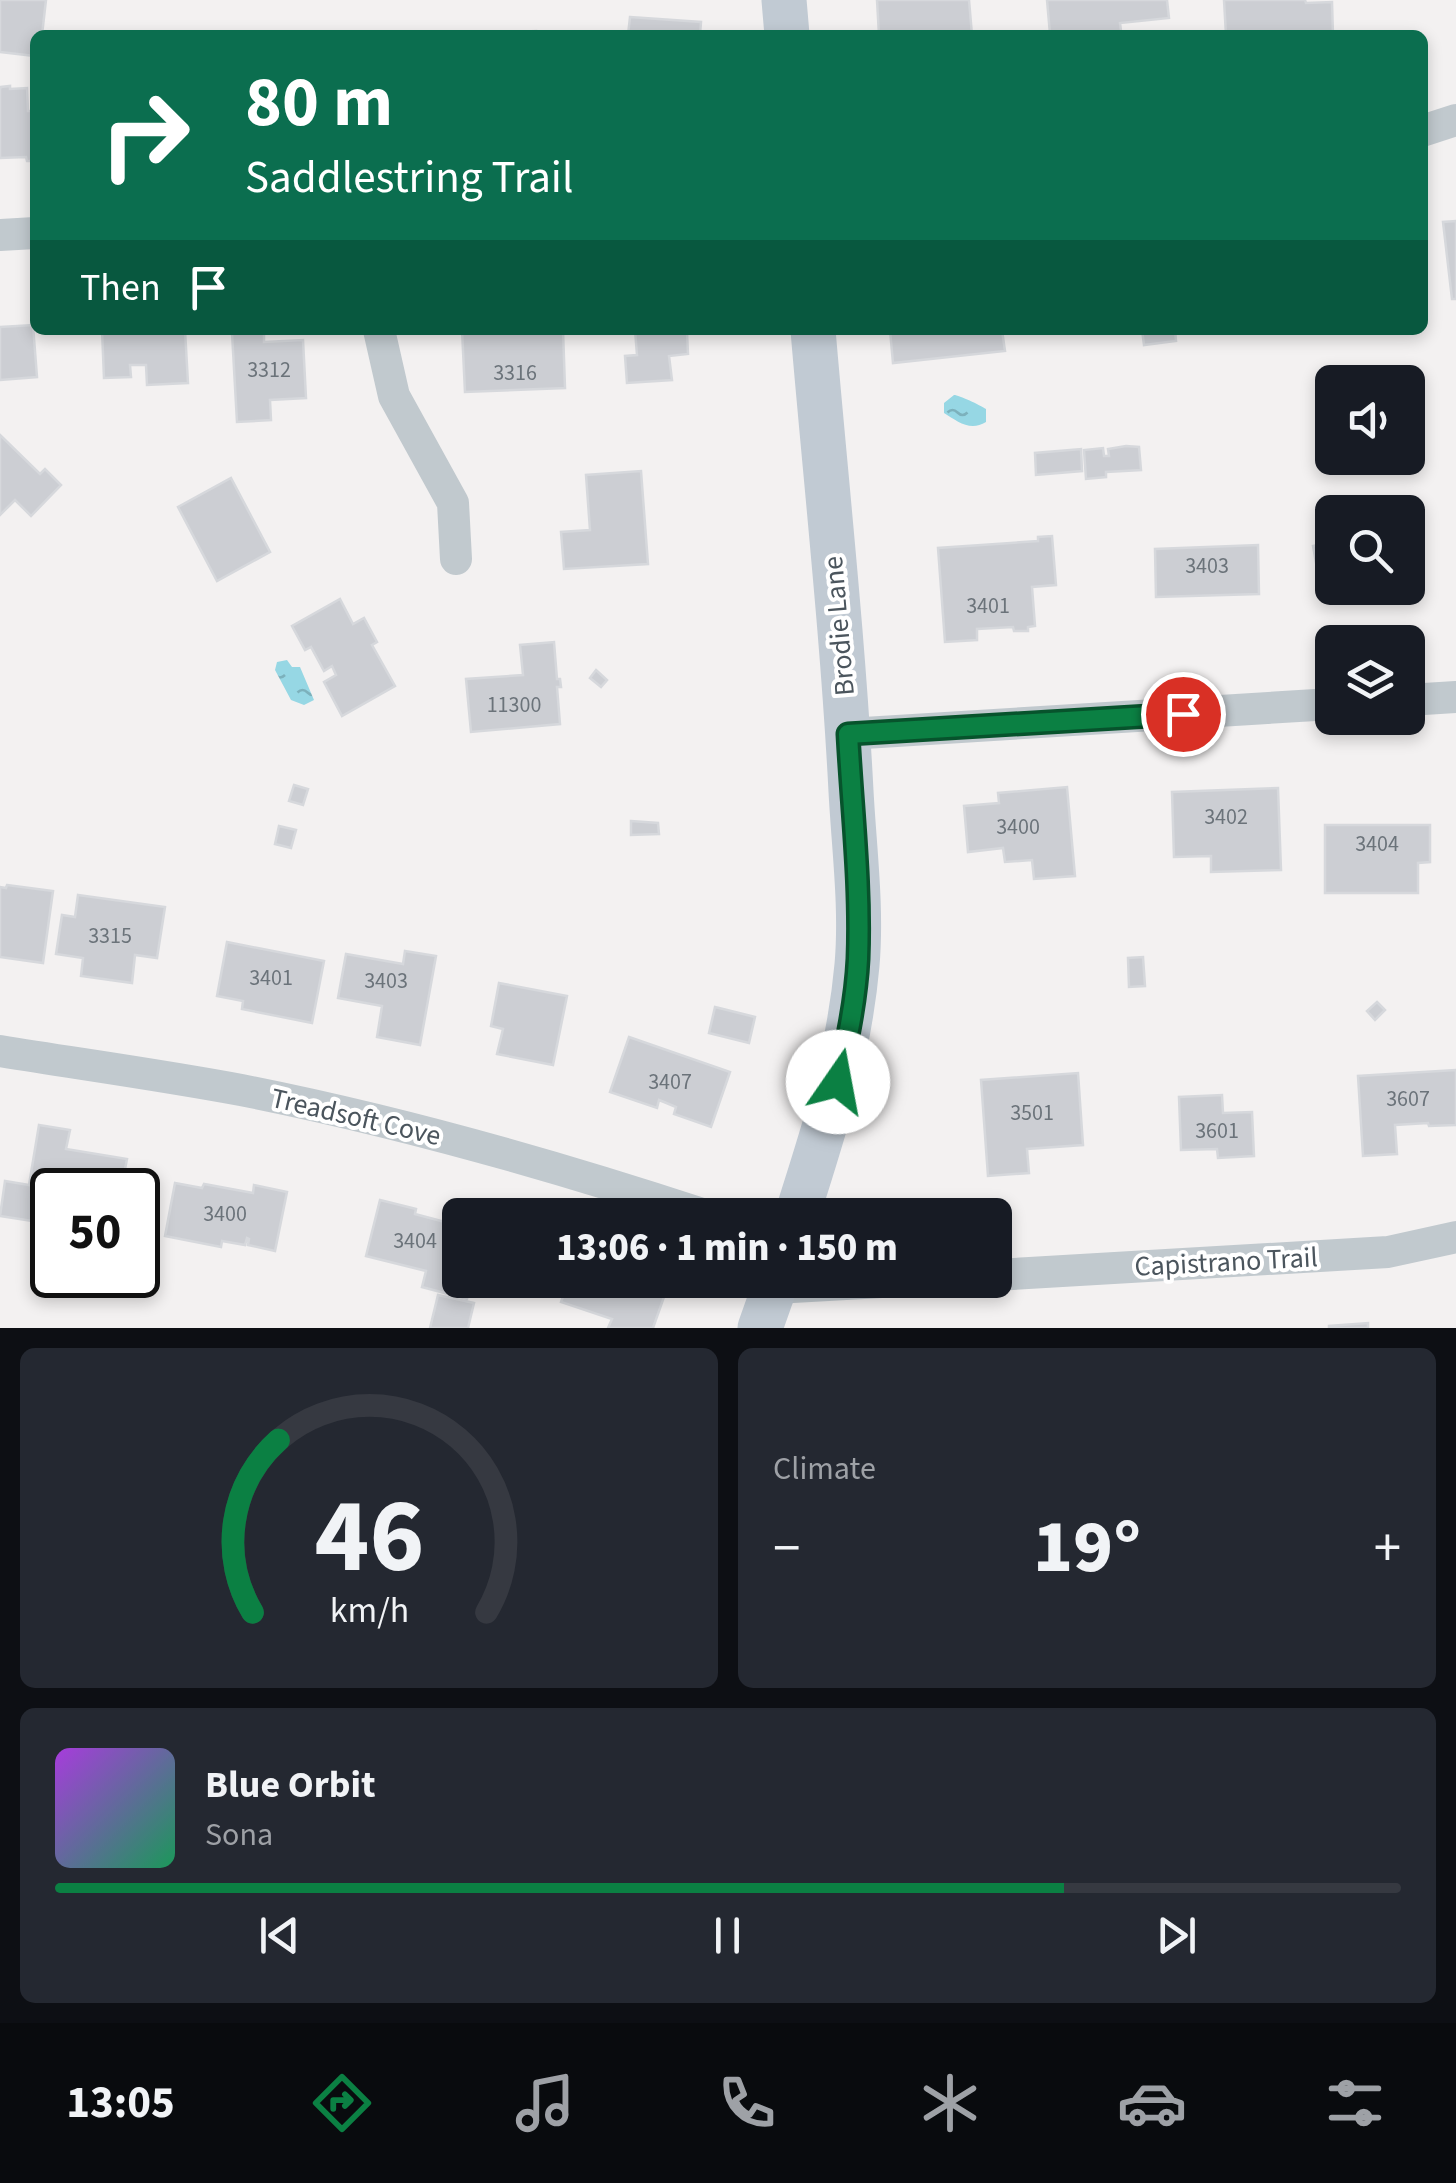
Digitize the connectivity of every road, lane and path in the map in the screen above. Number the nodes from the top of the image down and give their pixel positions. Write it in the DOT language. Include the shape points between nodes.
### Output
graph roads {
  1 [pos="784,0"];
  2 [pos="787,30"];
  3 [pos="1456,120"];
  4 [pos="1428,129"];
  5 [pos="30,233"];
  6 [pos="0,235"];
  7 [pos="380,335"];
  8 [pos="813,335"];
  9 [pos="456,559"];
  10 [pos="1456,697"];
  11 [pos="1425,699"];
  12 [pos="1315,705"];
  13 [pos="848,734"];
  14 [pos="0,1051"];
  15 [pos="653,1198"];
  16 [pos="803,1198"];
  17 [pos="1456,1237"];
  18 [pos="1012,1275"];
  1 -- 2 [label="main road"];
  3 -- 4 [label="street"];
  5 -- 6 [label="street"];
  7 -- 9 [label="street" via="394,396 454,502"];
  8 -- 13 [label="main road, Brodie Lane"];
  10 -- 11 [label="street"];
  12 -- 13 [label="street"];
  13 -- 16 [label="main road, Brodie Lane" via="858,962 836,1090"];
  14 -- 15 [label="street, Treadsoft Cove" via="334,1110"];
  17 -- 18 [label="street, Capistrano Trail" via="1388,1252"];
}
